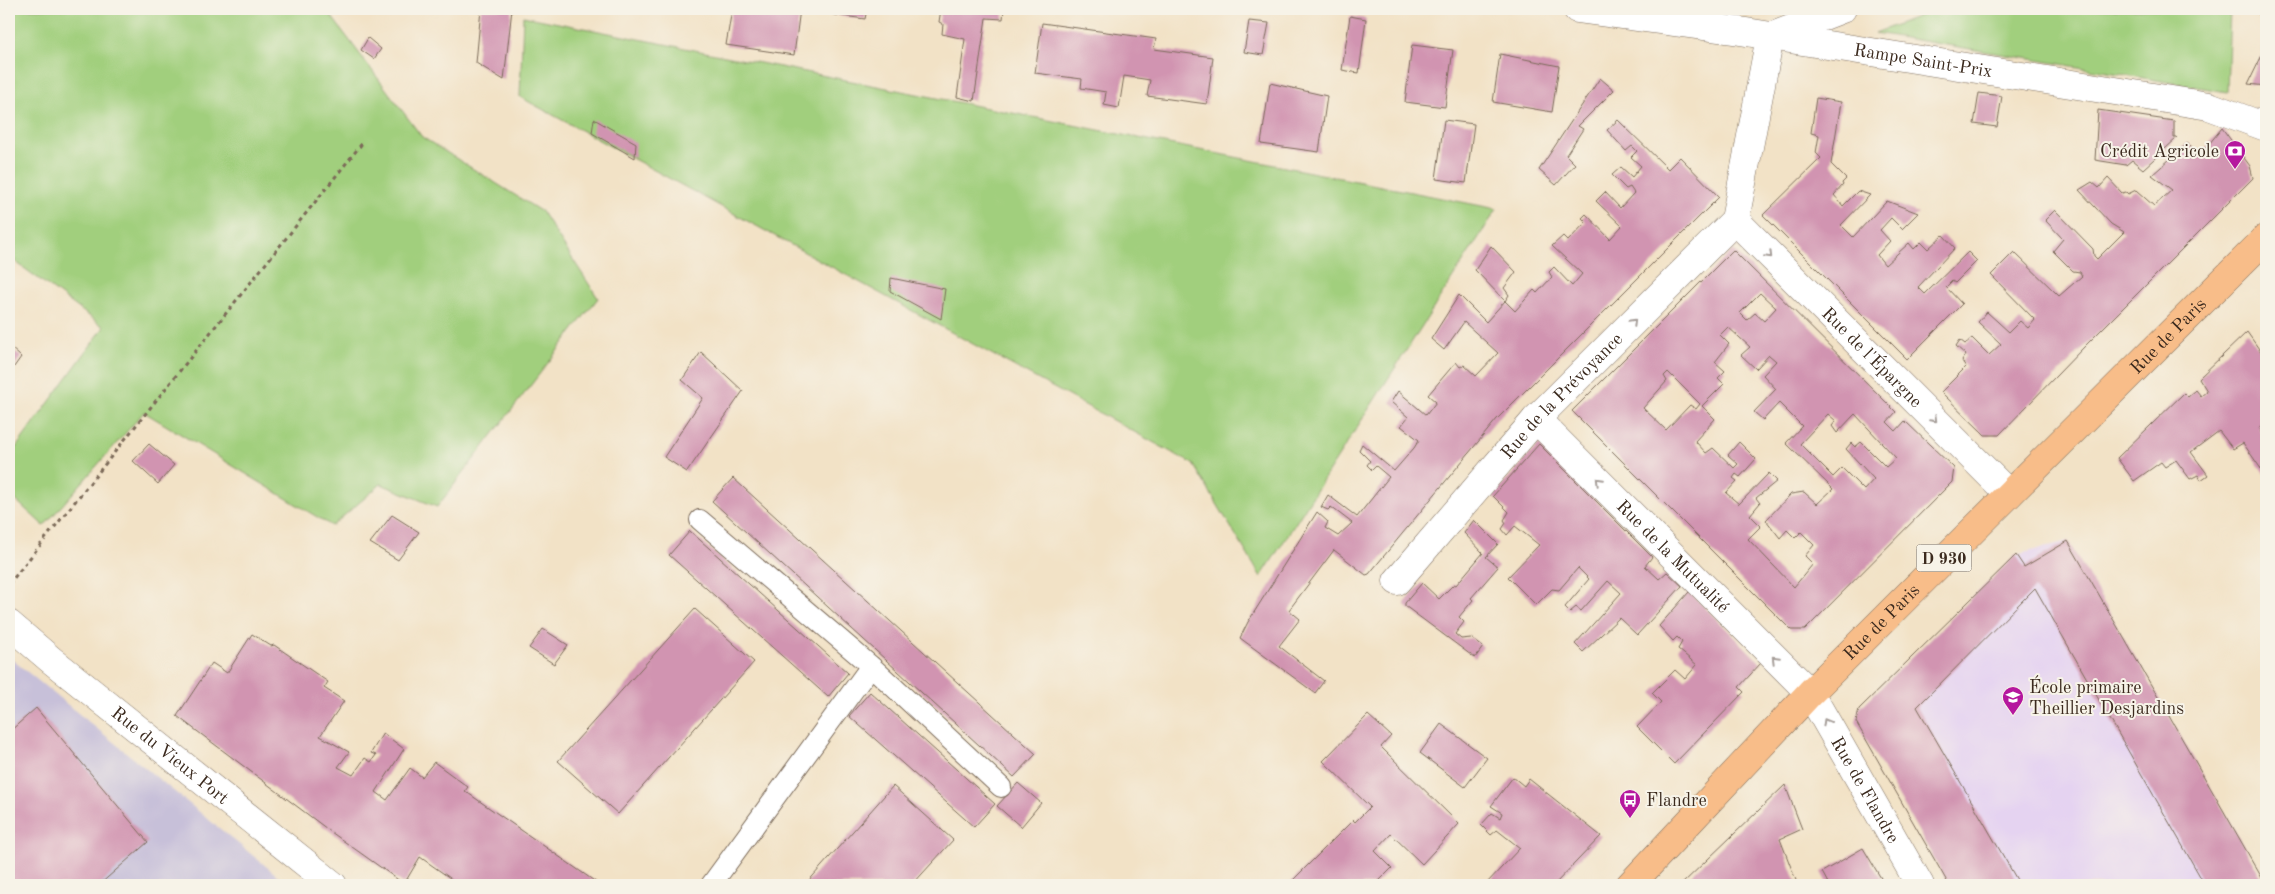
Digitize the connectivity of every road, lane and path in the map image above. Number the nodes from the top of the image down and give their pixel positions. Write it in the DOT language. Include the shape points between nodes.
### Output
graph roads {
  1 [pos="1577,9"];
  2 [pos="1842,9"];
  3 [pos="1736,20"];
  4 [pos="1770,37"];
  5 [pos="2266,127"];
  6 [pos="364,141"];
  7 [pos="1735,220"];
  8 [pos="2266,238"];
  9 [pos="1536,419"];
  10 [pos="2009,494"];
  11 [pos="700,520"];
  12 [pos="1397,581"];
  13 [pos="9,584"];
  14 [pos="9,624"];
  15 [pos="871,666"];
  16 [pos="1810,693"];
  17 [pos="1001,787"];
  18 [pos="333,885"];
  19 [pos="712,885"];
  20 [pos="1630,885"];
  21 [pos="1920,885"];
  1 -- 3 [label="street, Rampe Saint-Prix"];
  2 -- 4 [label="street"];
  3 -- 4 [label="street, Rampe Saint-Prix"];
  4 -- 5 [label="street, Rampe Saint-Prix" via="2209,106"];
  4 -- 7 [label="street"];
  6 -- 13 [label="path"];
  9 -- 7 [label="street, Rue de la Prévoyance, one-way"];
  7 -- 10 [label="street, Rue de l'Épargne, one-way"];
  8 -- 10 [label="main road, Rue de Paris / D 930"];
  9 -- 12 [label="street, Rue de la Prévoyance"];
  16 -- 9 [label="street, Rue de la Mutualité, one-way"];
  10 -- 16 [label="main road, Rue de Paris / D 930"];
  11 -- 15 [label="lane"];
  14 -- 18 [label="street, Rue du Vieux Port"];
  15 -- 17 [label="lane"];
  15 -- 19 [label="lane"];
  16 -- 20 [label="main road, Rue de Paris / D 930"];
  21 -- 16 [label="street, Rue de Flandre, one-way"];
}
